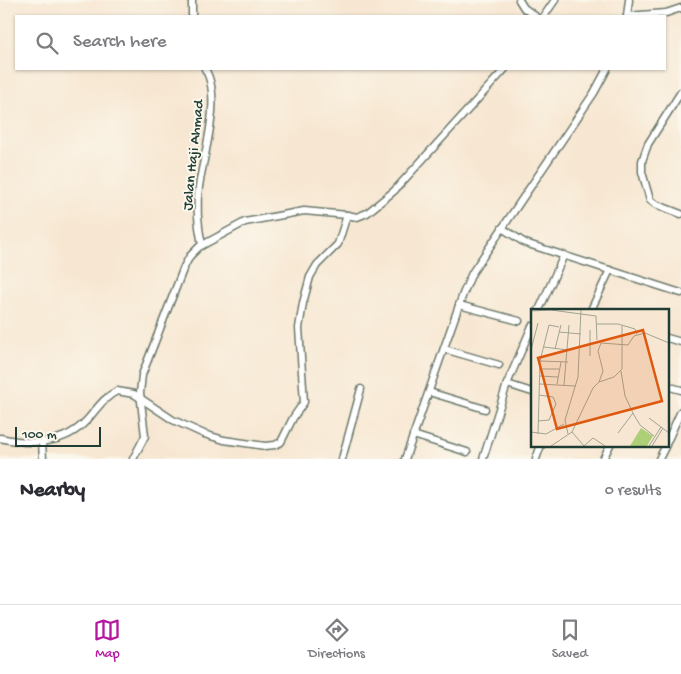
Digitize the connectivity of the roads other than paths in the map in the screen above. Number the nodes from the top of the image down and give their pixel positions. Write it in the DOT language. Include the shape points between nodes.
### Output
graph roads {
  1 [pos="192,0"];
  2 [pos="519,0"];
  3 [pos="555,0"];
  4 [pos="628,0"];
  5 [pos="681,8"];
  6 [pos="192,15"];
  7 [pos="534,15"];
  8 [pos="545,15"];
  9 [pos="627,15"];
  10 [pos="646,15"];
  11 [pos="206,70"];
  12 [pos="504,70"];
  13 [pos="607,70"];
  14 [pos="681,92"];
  15 [pos="681,214"];
  16 [pos="347,215"];
  17 [pos="502,228"];
  18 [pos="202,245"];
  19 [pos="564,255"];
  20 [pos="610,270"];
  21 [pos="681,293"];
  22 [pos="460,304"];
  23 [pos="539,309"];
  24 [pos="591,309"];
  25 [pos="519,321"];
  26 [pos="531,328"];
  27 [pos="668,338"];
  28 [pos="681,342"];
  29 [pos="444,349"];
  30 [pos="499,365"];
  31 [pos="507,384"];
  32 [pos="668,386"];
  33 [pos="362,389"];
  34 [pos="681,390"];
  35 [pos="429,392"];
  36 [pos="531,392"];
  37 [pos="141,399"];
  38 [pos="485,409"];
  39 [pos="681,411"];
  40 [pos="413,436"];
  41 [pos="0,438"];
  42 [pos="668,440"];
  43 [pos="42,442"];
  44 [pos="540,447"];
  45 [pos="609,447"];
  46 [pos="665,447"];
  47 [pos="467,452"];
  48 [pos="43,459"];
  49 [pos="133,459"];
  50 [pos="342,459"];
  51 [pos="405,459"];
  52 [pos="484,459"];
  53 [pos="536,459"];
  54 [pos="603,459"];
  55 [pos="659,459"];
  1 -- 6 [label="street"];
  2 -- 7 [label="street"];
  3 -- 8 [label="street"];
  4 -- 9 [label="street"];
  5 -- 10 [label="street" via="666,14"];
  11 -- 18 [label="street, Jalan Haji Ahmad" via="212,89 208,142 198,195"];
  12 -- 16 [label="street" via="394,191 366,213 356,217"];
  13 -- 17 [label="street"];
  14 -- 15 [label="street" via="648,144 642,172 650,200"];
  16 -- 18 [label="street" via="304,211 253,220 236,225"];
  16 -- 37 [label="street" via="338,244 310,277 299,328 304,402 281,442 265,446 204,434 173,420"];
  17 -- 19 [label="street" via="519,240"];
  17 -- 22 [label="street" via="472,273"];
  18 -- 37 [label="street" via="190,256 184,268 142,375"];
  19 -- 20 [label="street"];
  19 -- 23 [label="street"];
  20 -- 21 [label="street"];
  20 -- 24 [label="street"];
  22 -- 25 [label="street"];
  22 -- 29 [label="street"];
  26 -- 31 [label="street"];
  27 -- 28 [label="street"];
  29 -- 30 [label="street"];
  29 -- 35 [label="street"];
  31 -- 36 [label="street"];
  31 -- 52 [label="street"];
  32 -- 34 [label="street"];
  33 -- 50 [label="street"];
  35 -- 38 [label="street"];
  35 -- 40 [label="street"];
  37 -- 43 [label="street" via="117,391 75,431"];
  37 -- 49 [label="street" via="145,436"];
  39 -- 42 [label="street"];
  40 -- 47 [label="street"];
  40 -- 51 [label="street"];
  41 -- 43 [label="street"];
  43 -- 48 [label="street"];
  44 -- 53 [label="street"];
  45 -- 54 [label="street"];
  46 -- 55 [label="street"];
}
